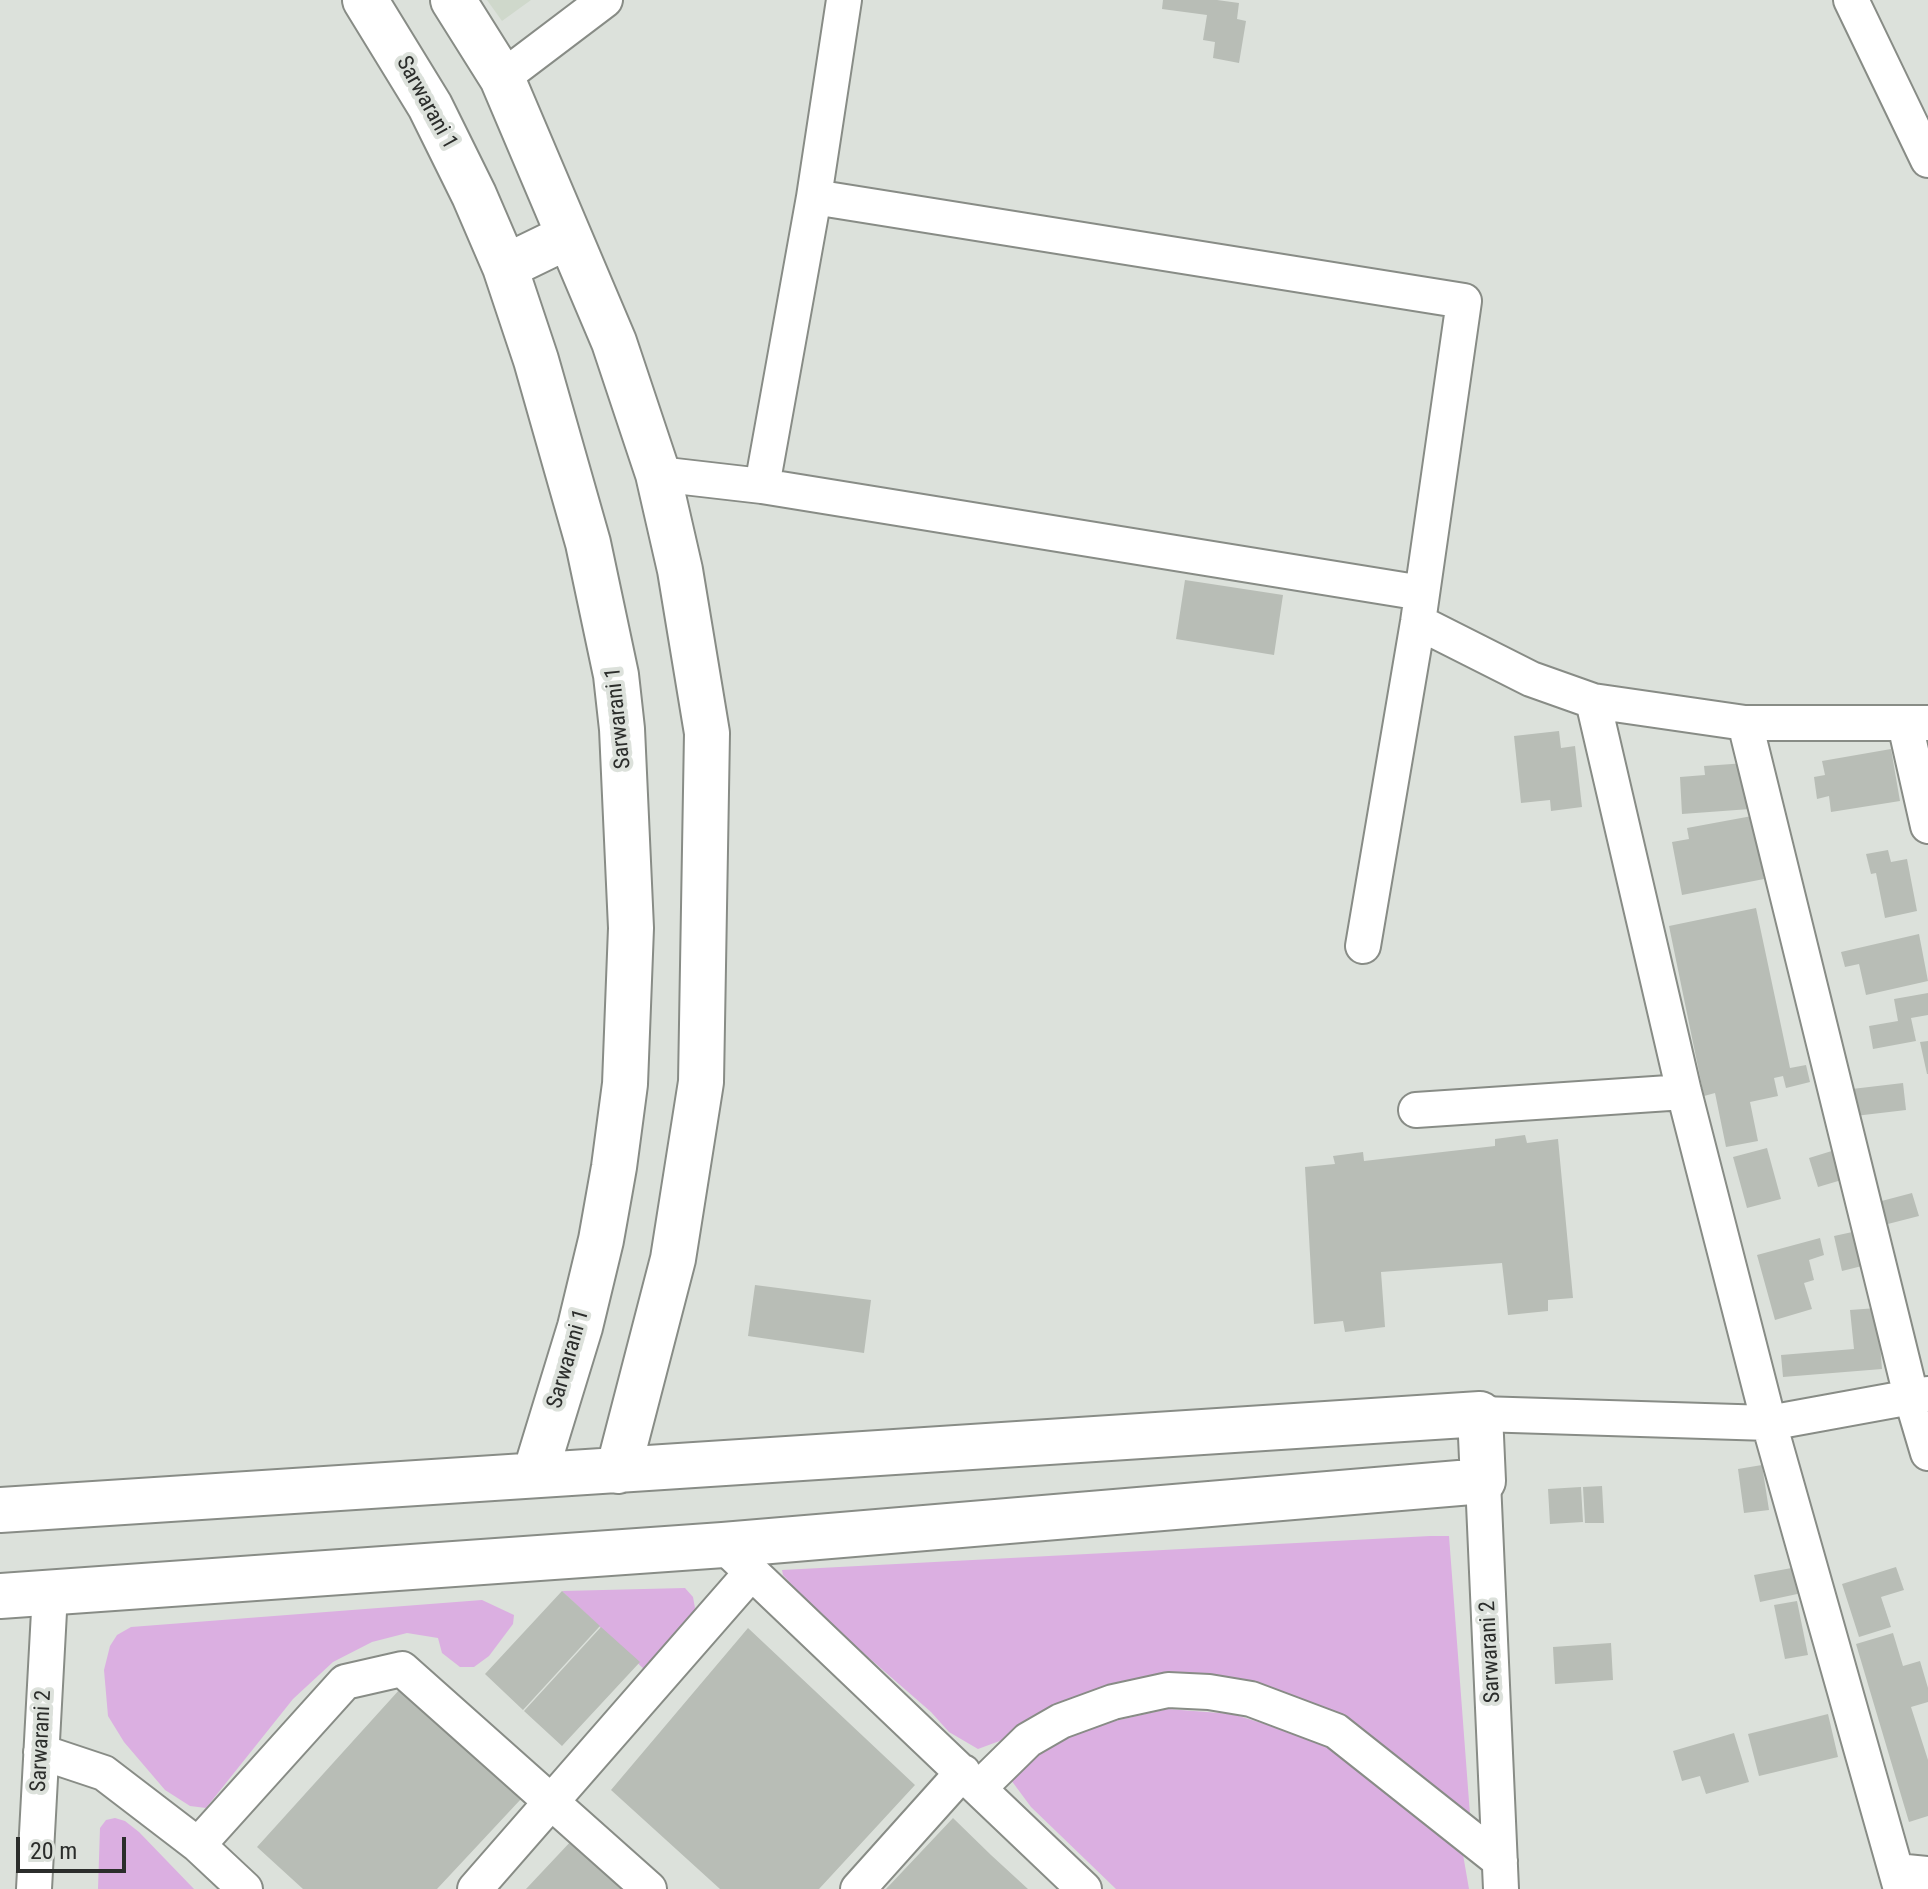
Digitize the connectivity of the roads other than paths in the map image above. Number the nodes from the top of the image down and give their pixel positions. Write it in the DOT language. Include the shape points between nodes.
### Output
graph roads {
  1 [pos="365,0"];
  2 [pos="453,0"];
  3 [pos="605,0"];
  4 [pos="844,0"];
  5 [pos="1851,0"];
  6 [pos="502,78"];
  7 [pos="1928,160"];
  8 [pos="814,197"];
  9 [pos="569,236"];
  10 [pos="505,267"];
  11 [pos="658,474"];
  12 [pos="762,486"];
  13 [pos="1420,608"];
  14 [pos="1593,701"];
  15 [pos="1745,723"];
  16 [pos="1916,724"];
  17 [pos="1928,826"];
  18 [pos="1363,946"];
  19 [pos="1684,1092"];
  20 [pos="1416,1110"];
  21 [pos="1920,1395"];
  22 [pos="1480,1414"];
  23 [pos="1769,1423"];
  24 [pos="1928,1453"];
  25 [pos="618,1471"];
  26 [pos="535,1474"];
  27 [pos="1483,1481"];
  28 [pos="0,1510"];
  29 [pos="737,1559"];
  30 [pos="50,1593"];
  31 [pos="0,1596"];
  32 [pos="41,1752"];
  33 [pos="971,1780"];
  34 [pos="551,1801"];
  35 [pos="198,1845"];
  36 [pos="1500,1875"];
  37 [pos="1908,1878"];
  38 [pos="34,1889"];
  39 [pos="245,1889"];
  40 [pos="475,1889"];
  41 [pos="649,1889"];
  42 [pos="858,1889"];
  43 [pos="1084,1889"];
  1 -- 10 [label="main road, Sarwarani 1" via="430,106"];
  2 -- 6 [label="main road"];
  3 -- 6 [label="street"];
  4 -- 8 [label="street"];
  5 -- 7 [label="street"];
  6 -- 9 [label="main road"];
  8 -- 12 [label="street"];
  8 -- 13 [label="street" via="1464,301"];
  9 -- 10 [label="main road"];
  9 -- 11 [label="main road" via="614,342"];
  10 -- 26 [label="main road, Sarwarani 1" via="564,454 606,622 622,729 629,831 629,1010 614,1167 580,1327"];
  11 -- 12 [label="street"];
  11 -- 25 [label="main road" via="707,733 701,1082 673,1259"];
  12 -- 13 [label="street"];
  13 -- 14 [label="street" via="1531,679"];
  13 -- 18 [label="street"];
  14 -- 15 [label="street"];
  14 -- 19 [label="street"];
  15 -- 16 [label="street"];
  15 -- 21 [label="street"];
  16 -- 17 [label="street"];
  19 -- 20 [label="street"];
  19 -- 23 [label="street"];
  21 -- 23 [label="street"];
  21 -- 24 [label="street"];
  22 -- 23 [label="street"];
  22 -- 25 [label="main road"];
  22 -- 27 [label="main road, Sarwarani 2"];
  23 -- 37 [label="street"];
  25 -- 26 [label="main road"];
  26 -- 28 [label="main road"];
  27 -- 29 [label="main road"];
  27 -- 36 [label="street, Sarwarani 2"];
  29 -- 30 [label="main road"];
  29 -- 33 [label="street"];
  29 -- 34 [label="street"];
  30 -- 31 [label="main road"];
  30 -- 32 [label="street, Sarwarani 2"];
  32 -- 35 [label="street" via="104,1773"];
  32 -- 38 [label="street, Sarwarani 2"];
  33 -- 36 [label="street" via="1061,1721 1113,1702 1168,1690 1251,1699 1336,1731"];
  33 -- 42 [label="street"];
  33 -- 43 [label="street"];
  34 -- 35 [label="street" via="402,1669 345,1682"];
  34 -- 40 [label="street"];
  34 -- 41 [label="street"];
  35 -- 39 [label="street"];
}
